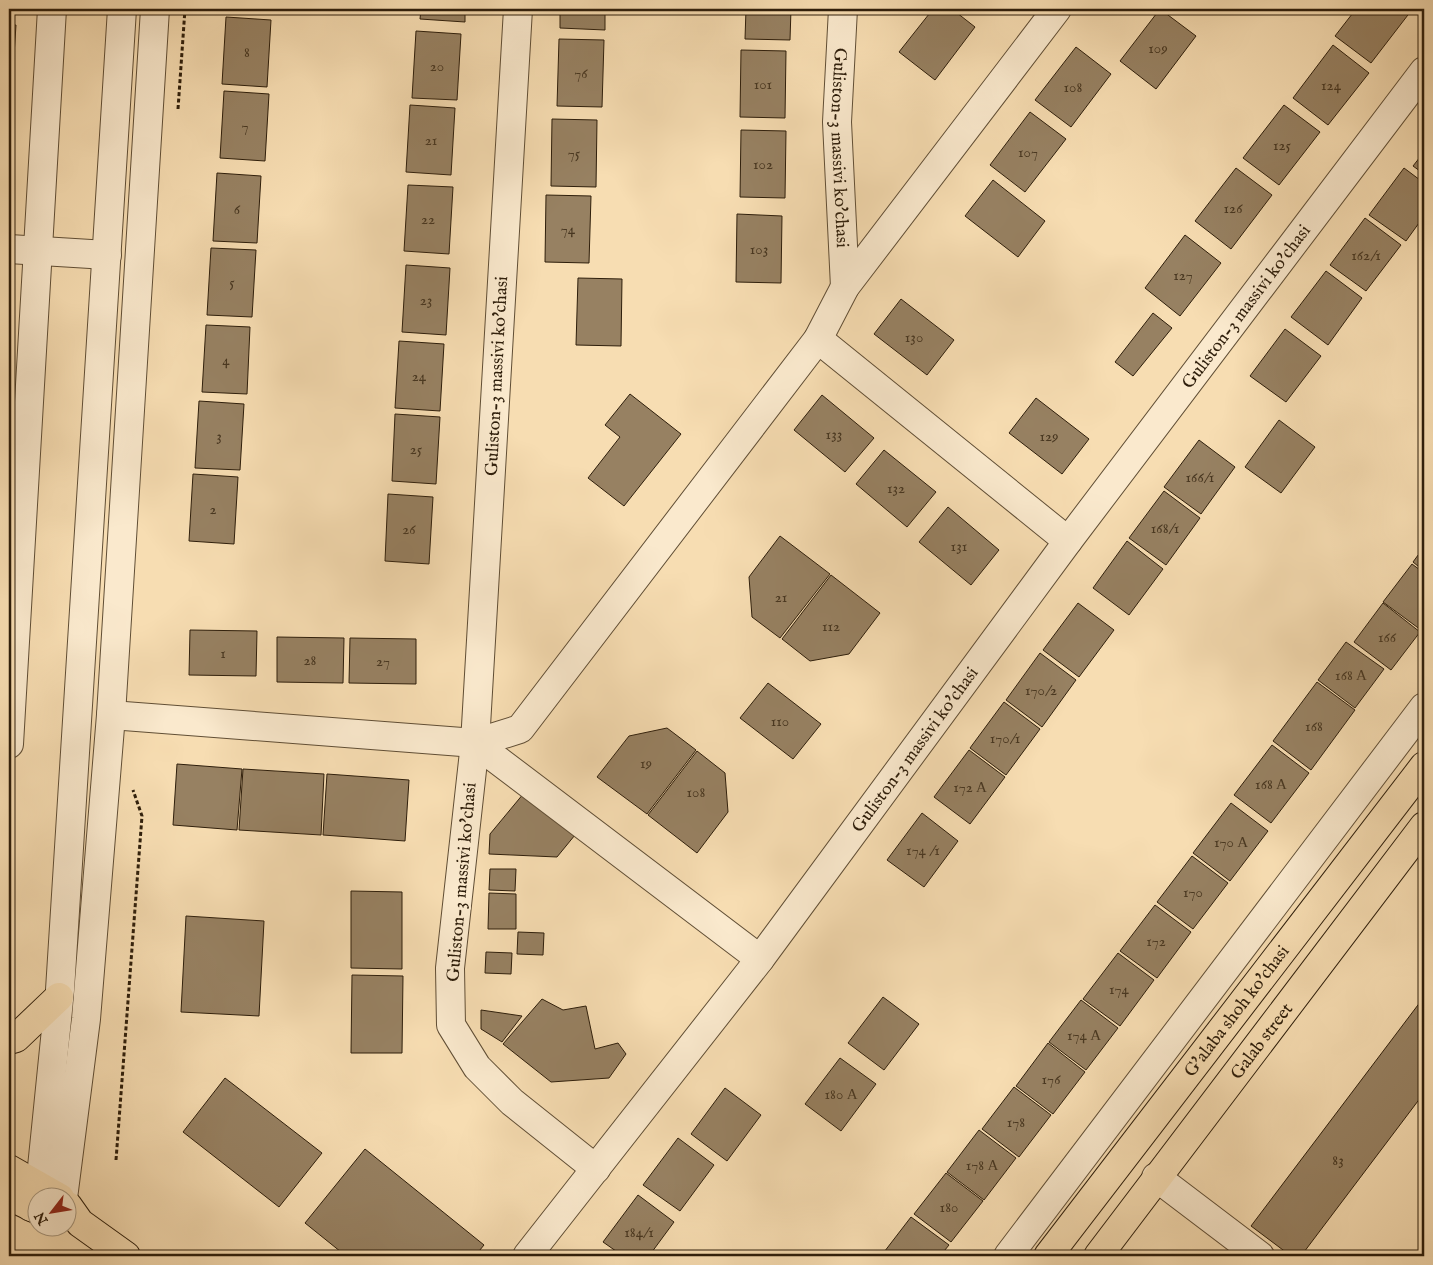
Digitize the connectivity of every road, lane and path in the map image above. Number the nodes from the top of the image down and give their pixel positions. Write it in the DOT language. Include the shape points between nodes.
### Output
graph roads {
  1 [pos="52,9"];
  2 [pos="122,9"];
  3 [pos="155,9"];
  4 [pos="518,9"];
  5 [pos="843,9"];
  6 [pos="1057,9"];
  7 [pos="1424,71"];
  8 [pos="9,249"];
  9 [pos="36,250"];
  10 [pos="106,260"];
  11 [pos="140,267"];
  12 [pos="845,287"];
  13 [pos="818,339"];
  14 [pos="1068,541"];
  15 [pos="13,610"];
  16 [pos="1424,707"];
  17 [pos="111,715"];
  18 [pos="475,743"];
  19 [pos="9,744"];
  20 [pos="1424,766"];
  21 [pos="1424,826"];
  22 [pos="760,959"];
  23 [pos="59,997"];
  24 [pos="9,1040"];
  25 [pos="9,1169"];
  26 [pos="596,1169"];
  27 [pos="1156,1178"];
  28 [pos="29,1188"];
  29 [pos="41,1188"];
  30 [pos="43,1188"];
  31 [pos="78,1221"];
  32 [pos="126,1256"];
  33 [pos="527,1256"];
  34 [pos="1008,1256"];
  35 [pos="1048,1256"];
  36 [pos="1098,1256"];
  37 [pos="1260,1256"];
  1 -- 9 [label="street"];
  2 -- 10 [label="street"];
  3 -- 11 [label="street"];
  4 -- 18 [label="street, Guliston-3 massivi ko'chasi"];
  5 -- 12 [label="street, Guliston-3 massivi ko'chasi" via="836,122"];
  6 -- 12 [label="street, Guliston-3 massivi ko'chasi"];
  7 -- 14 [label="street, Guliston-3 massivi ko'chasi"];
  8 -- 9 [label="street"];
  9 -- 10 [label="street"];
  9 -- 15 [label="street"];
  10 -- 11 [label="street"];
  10 -- 23 [label="street"];
  11 -- 17 [label="street"];
  12 -- 13 [label="street, Guliston-3 massivi ko'chasi"];
  13 -- 14 [label="street"];
  13 -- 18 [label="street, Guliston-3 massivi ko'chasi" via="520,729"];
  14 -- 22 [label="street, Guliston-3 massivi ko'chasi"];
  15 -- 19 [label="street"];
  16 -- 34 [label="street"];
  17 -- 18 [label="street"];
  17 -- 30 [label="street" via="86,1019"];
  18 -- 22 [label="street"];
  18 -- 26 [label="street, Guliston-3 massivi ko'chasi" via="450,968 451,1025 477,1067 512,1102"];
  20 -- 35 [label="main road, G'alaba shoh ko'chasi"];
  21 -- 27 [label="main road, Galab street"];
  22 -- 26 [label="street, Guliston-3 massivi ko'chasi"];
  23 -- 24 [label="main road" via="16,1038"];
  23 -- 29 [label="street"];
  25 -- 28 [label="main road"];
  26 -- 33 [label="street, Guliston-3 massivi ko'chasi"];
  27 -- 36 [label="main road, Galab street"];
  27 -- 37 [label="street"];
  31 -- 32 [label="main road"];
}
